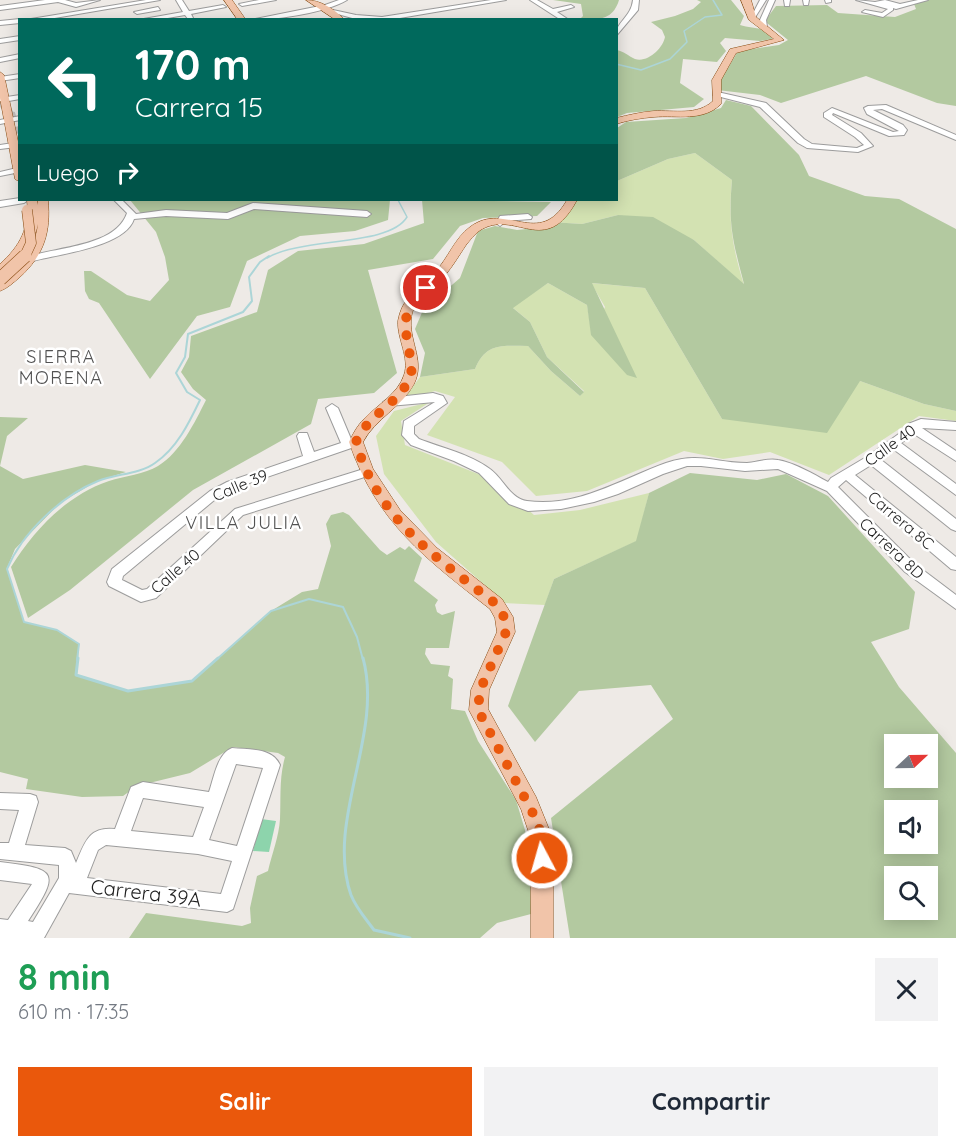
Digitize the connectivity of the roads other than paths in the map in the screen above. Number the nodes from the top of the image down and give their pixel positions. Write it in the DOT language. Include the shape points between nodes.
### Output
graph roads {
  1 [pos="9,0"];
  2 [pos="58,0"];
  3 [pos="97,0"];
  4 [pos="157,0"];
  5 [pos="228,0"];
  6 [pos="274,0"];
  7 [pos="310,0"];
  8 [pos="344,0"];
  9 [pos="504,0"];
  10 [pos="533,0"];
  11 [pos="638,0"];
  12 [pos="745,0"];
  13 [pos="763,0"];
  14 [pos="772,0"];
  15 [pos="859,0"];
  16 [pos="866,0"];
  17 [pos="913,0"];
  18 [pos="925,0"];
  19 [pos="0,1"];
  20 [pos="33,2"];
  21 [pos="132,2"];
  22 [pos="881,2"];
  23 [pos="181,3"];
  24 [pos="242,4"];
  25 [pos="893,4"];
  26 [pos="84,7"];
  27 [pos="222,7"];
  28 [pos="571,7"];
  29 [pos="0,8"];
  30 [pos="329,10"];
  31 [pos="553,11"];
  32 [pos="641,11"];
  33 [pos="137,12"];
  34 [pos="865,12"];
  35 [pos="187,13"];
  36 [pos="288,17"];
  37 [pos="37,18"];
  38 [pos="41,18"];
  39 [pos="88,18"];
  40 [pos="141,18"];
  41 [pos="155,18"];
  42 [pos="189,18"];
  43 [pos="241,18"];
  44 [pos="339,18"];
  45 [pos="381,18"];
  46 [pos="563,18"];
  47 [pos="753,18"];
  48 [pos="18,21"];
  49 [pos="0,23"];
  50 [pos="764,27"];
  51 [pos="618,31"];
  52 [pos="18,38"];
  53 [pos="0,41"];
  54 [pos="18,56"];
  55 [pos="0,60"];
  56 [pos="18,76"];
  57 [pos="0,77"];
  58 [pos="716,93"];
  59 [pos="18,97"];
  60 [pos="2,101"];
  61 [pos="618,120"];
  62 [pos="4,121"];
  63 [pos="16,134"];
  64 [pos="956,138"];
  65 [pos="16,146"];
  66 [pos="0,147"];
  67 [pos="0,174"];
  68 [pos="18,175"];
  69 [pos="43,201"];
  70 [pos="119,201"];
  71 [pos="572,201"];
  72 [pos="27,202"];
  73 [pos="0,204"];
  74 [pos="367,214"];
  75 [pos="132,217"];
  76 [pos="528,218"];
  77 [pos="500,223"];
  78 [pos="33,258"];
  79 [pos="0,271"];
  80 [pos="0,279"];
  81 [pos="0,286"];
  82 [pos="389,402"];
  83 [pos="332,408"];
  84 [pos="954,426"];
  85 [pos="912,427"];
  86 [pos="303,436"];
  87 [pos="929,437"];
  88 [pos="352,443"];
  89 [pos="894,444"];
  90 [pos="956,457"];
  91 [pos="310,459"];
  92 [pos="872,459"];
  93 [pos="367,472"];
  94 [pos="847,475"];
  95 [pos="831,488"];
  96 [pos="956,490"];
  97 [pos="956,526"];
  98 [pos="956,565"];
  99 [pos="114,579"];
  100 [pos="956,603"];
  101 [pos="212,800"];
  102 [pos="0,801"];
  103 [pos="120,839"];
  104 [pos="198,846"];
  105 [pos="8,851"];
  106 [pos="242,855"];
  107 [pos="0,871"];
  108 [pos="70,884"];
  109 [pos="7,931"];
  110 [pos="36,934"];
  111 [pos="542,938"];
  1 -- 19 [label="street"];
  2 -- 20 [label="street"];
  2 -- 26 [label="street"];
  3 -- 26 [label="street"];
  4 -- 21 [label="street"];
  5 -- 43 [label="main road"];
  6 -- 24 [label="street"];
  6 -- 36 [label="street"];
  7 -- 30 [label="main road"];
  8 -- 30 [label="street"];
  9 -- 45 [label="street"];
  10 -- 31 [label="street"];
  11 -- 32 [label="street"];
  11 -- 51 [label="street"];
  12 -- 47 [label="main road"];
  13 -- 47 [label="street"];
  14 -- 50 [label="street"];
  15 -- 22 [label="street"];
  16 -- 22 [label="street"];
  17 -- 25 [label="street"];
  18 -- 25 [label="street"];
  20 -- 29 [label="street"];
  20 -- 37 [label="street"];
  21 -- 26 [label="street"];
  21 -- 33 [label="street"];
  22 -- 25 [label="street"];
  23 -- 33 [label="street"];
  23 -- 35 [label="street"];
  25 -- 34 [label="street" via="884,15"];
  26 -- 38 [label="street"];
  26 -- 39 [label="street"];
  27 -- 35 [label="street"];
  28 -- 31 [label="street"];
  30 -- 36 [label="street"];
  30 -- 44 [label="main road"];
  30 -- 45 [label="street" via="360,18"];
  31 -- 46 [label="street"];
  33 -- 40 [label="street"];
  35 -- 41 [label="street"];
  35 -- 42 [label="street"];
  47 -- 50 [label="main road"];
  48 -- 49 [label="street"];
  50 -- 58 [label="main road" via="780,40 733,51 716,77"];
  52 -- 53 [label="street"];
  54 -- 55 [label="street"];
  56 -- 57 [label="street"];
  57 -- 60 [label="main road"];
  58 -- 61 [label="main road" via="718,102 704,112 640,115"];
  58 -- 64 [label="street" via="763,105 801,141 826,149 858,150 869,146 827,115 832,110 892,134 901,133 900,127 874,116 868,108 872,106 884,107"];
  59 -- 60 [label="street"];
  60 -- 62 [label="main road"];
  62 -- 65 [label="main road"];
  63 -- 65 [label="main road"];
  65 -- 66 [label="street"];
  65 -- 68 [label="main road"];
  67 -- 68 [label="street"];
  69 -- 78 [label="main road" via="42,234"];
  70 -- 75 [label="street"];
  71 -- 77 [label="main road" via="566,215 551,225"];
  72 -- 73 [label="street"];
  72 -- 79 [label="main road" via="35,217 26,243"];
  72 -- 80 [label="main road, bridge" via="31,248"];
  74 -- 75 [label="street" via="253,206 228,216 166,213"];
  75 -- 78 [label="street" via="125,228 103,240"];
  76 -- 77 [label="street" via="503,218"];
  77 -- 82 [label="main road" via="488,223 472,231 439,276 410,304 404,326 411,375"];
  78 -- 81 [label="main road"];
  82 -- 88 [label="main road"];
  82 -- 95 [label="street" via="439,399 441,403 408,424 408,435 415,442 484,470 508,497 527,506 578,501 666,469 704,461 750,467 773,462"];
  83 -- 88 [label="street"];
  84 -- 85 [label="street, Calle 40" via="921,423"];
  84 -- 87 [label="street"];
  85 -- 87 [label="street"];
  85 -- 89 [label="street, Calle 40"];
  86 -- 91 [label="street"];
  87 -- 90 [label="street"];
  88 -- 91 [label="street, Calle 39"];
  88 -- 93 [label="main road"];
  89 -- 92 [label="street, Calle 40"];
  89 -- 96 [label="street"];
  91 -- 99 [label="street, Calle 39" via="214,494"];
  92 -- 94 [label="street, Calle 40"];
  92 -- 97 [label="street"];
  93 -- 99 [label="street, Calle 40" via="239,512 151,594 141,596"];
  93 -- 111 [label="main road" via="416,541 496,604 504,617 506,632 480,690 478,710 529,804 542,838"];
  94 -- 95 [label="street, Calle 40"];
  94 -- 98 [label="street, Carrera 8C"];
  95 -- 100 [label="street, Carrera 8D" via="910,568"];
  101 -- 103 [label="street" via="143,790 137,793"];
  101 -- 104 [label="street"];
  101 -- 106 [label="street" via="232,756 265,759 272,765"];
  102 -- 105 [label="street" via="30,802"];
  103 -- 104 [label="street"];
  103 -- 108 [label="street" via="97,838"];
  104 -- 106 [label="street"];
  105 -- 108 [label="street" via="65,857"];
  106 -- 108 [label="street, Carrera 39A" via="227,903"];
  107 -- 109 [label="street" via="33,875 41,880 40,887"];
  108 -- 110 [label="street"];
  109 -- 110 [label="street"];
}
